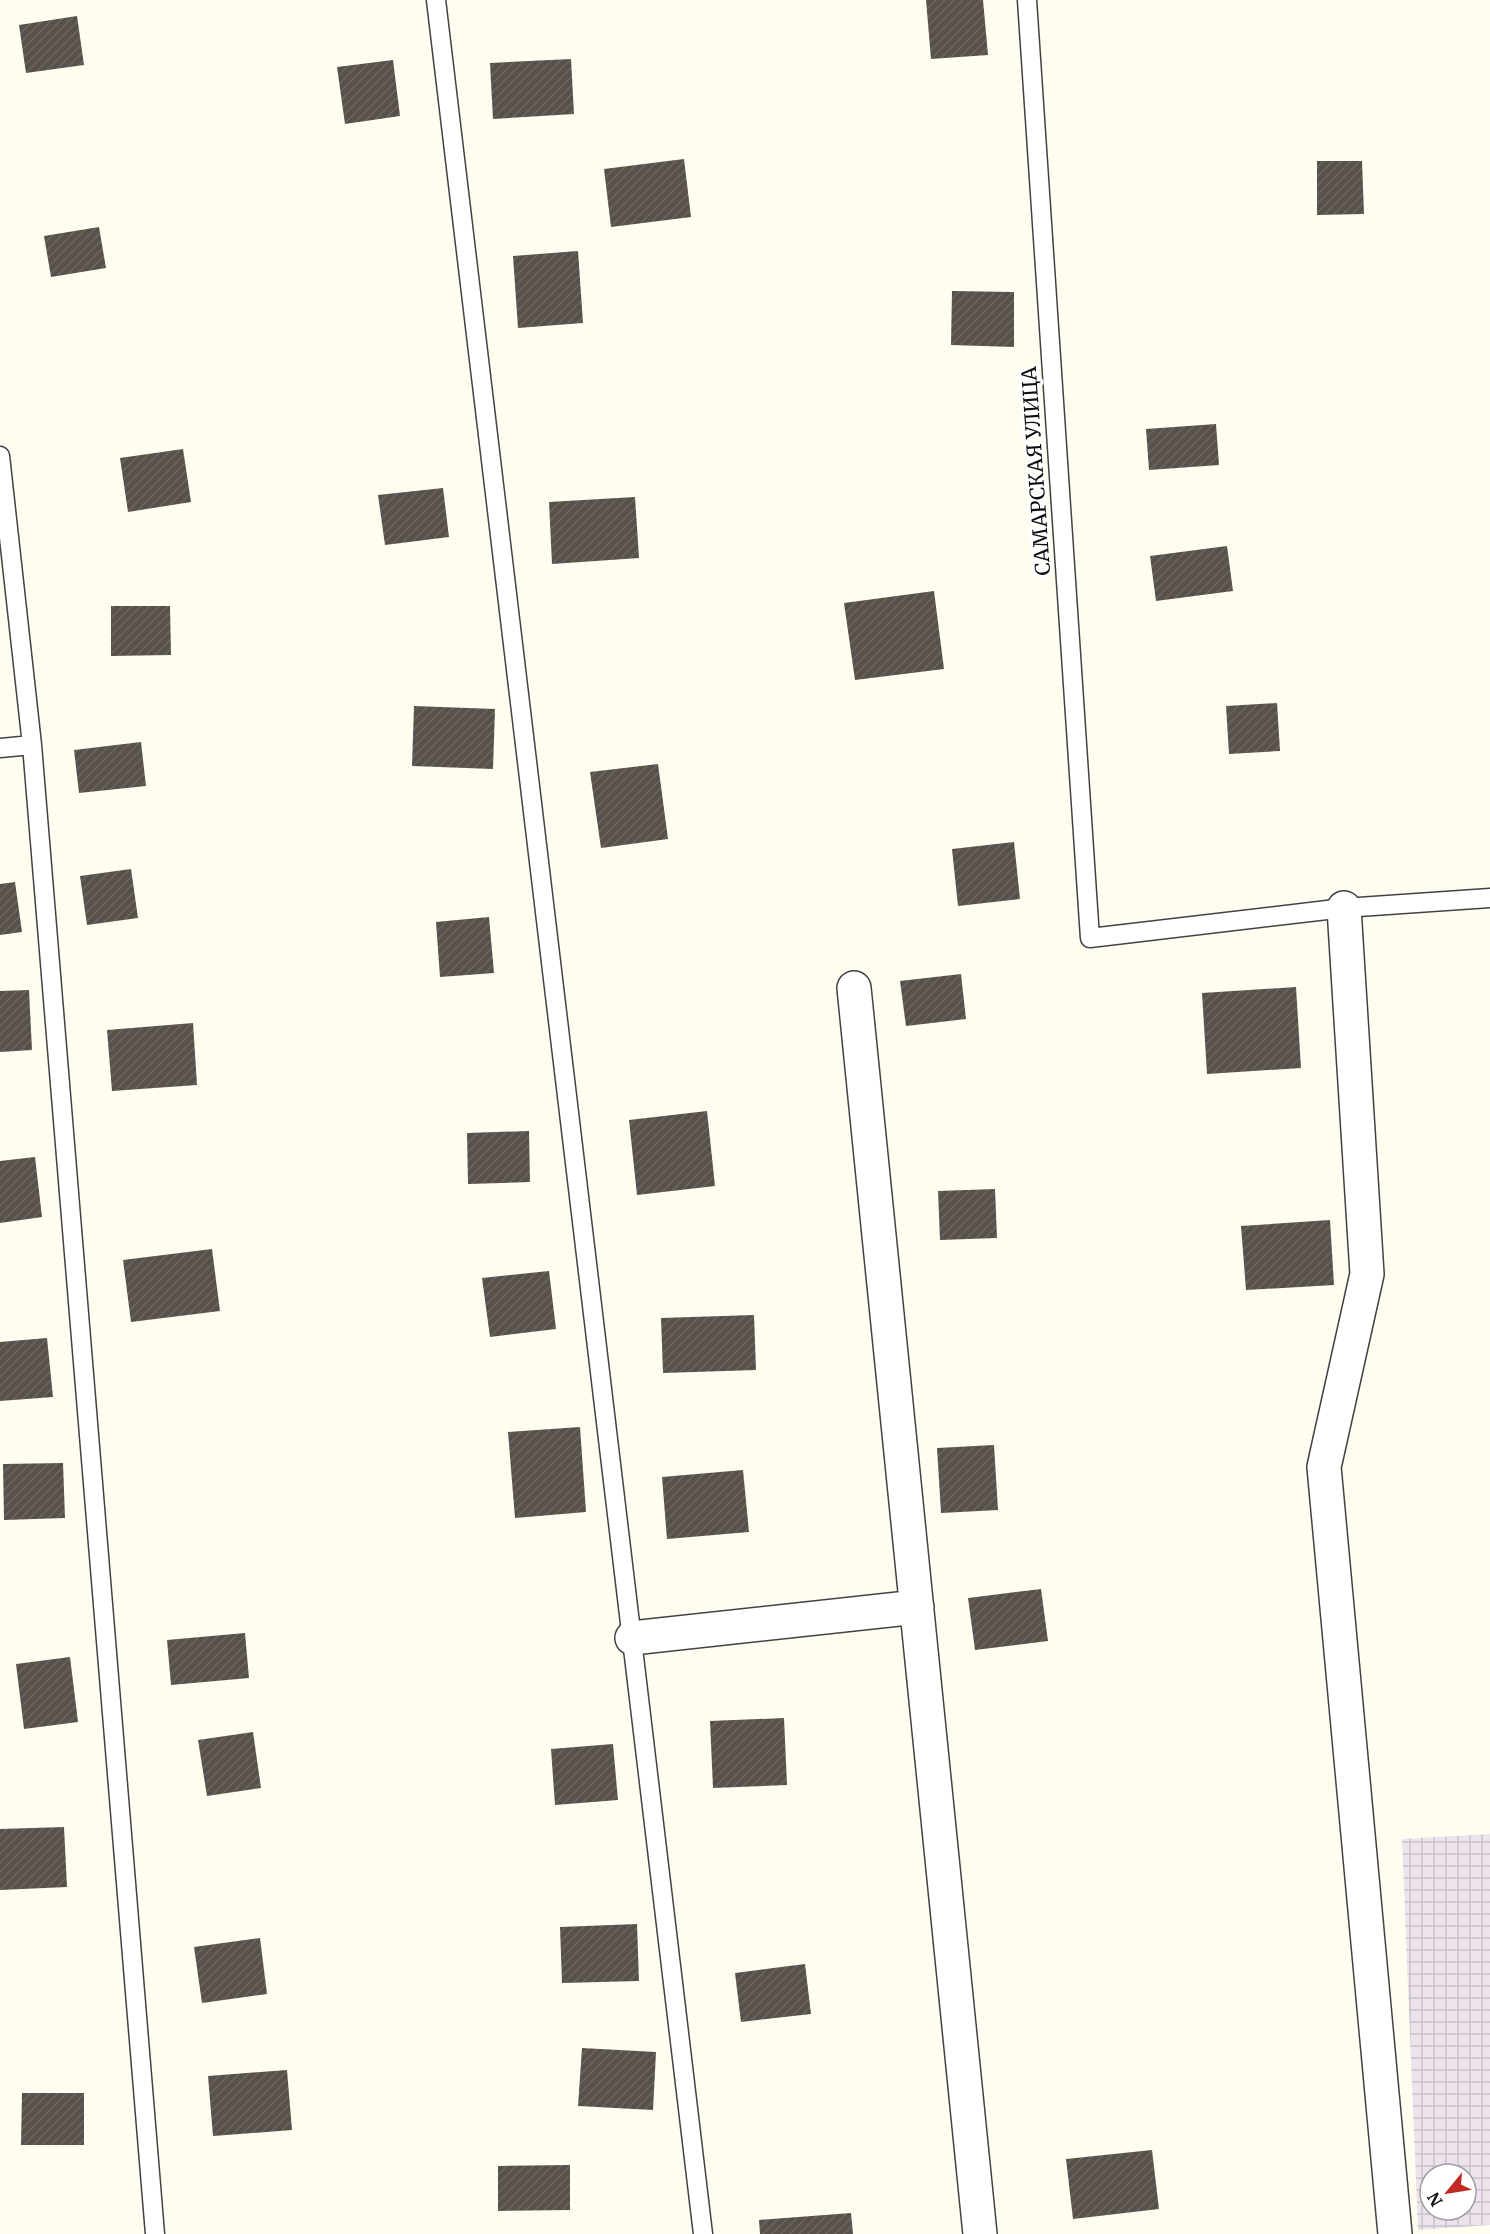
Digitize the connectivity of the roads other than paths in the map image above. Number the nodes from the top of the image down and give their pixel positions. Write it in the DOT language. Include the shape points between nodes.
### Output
graph roads {
  1 [pos="436,0"];
  2 [pos="1027,0"];
  3 [pos="0,456"];
  4 [pos="32,745"];
  5 [pos="0,748"];
  6 [pos="1490,898"];
  7 [pos="1344,908"];
  8 [pos="854,988"];
  9 [pos="917,1606"];
  10 [pos="632,1638"];
  11 [pos="155,2234"];
  12 [pos="703,2234"];
  13 [pos="980,2234"];
  14 [pos="1395,2234"];
  1 -- 10 [label="lane"];
  2 -- 7 [label="lane, САМАРСКАЯ УЛИЦА" via="1090,938"];
  3 -- 4 [label="lane"];
  4 -- 5 [label="lane"];
  4 -- 11 [label="lane"];
  6 -- 7 [label="lane"];
  7 -- 14 [label="street" via="1367,1274 1324,1467"];
  8 -- 9 [label="street"];
  9 -- 10 [label="street"];
  9 -- 13 [label="street"];
  10 -- 12 [label="lane"];
}
